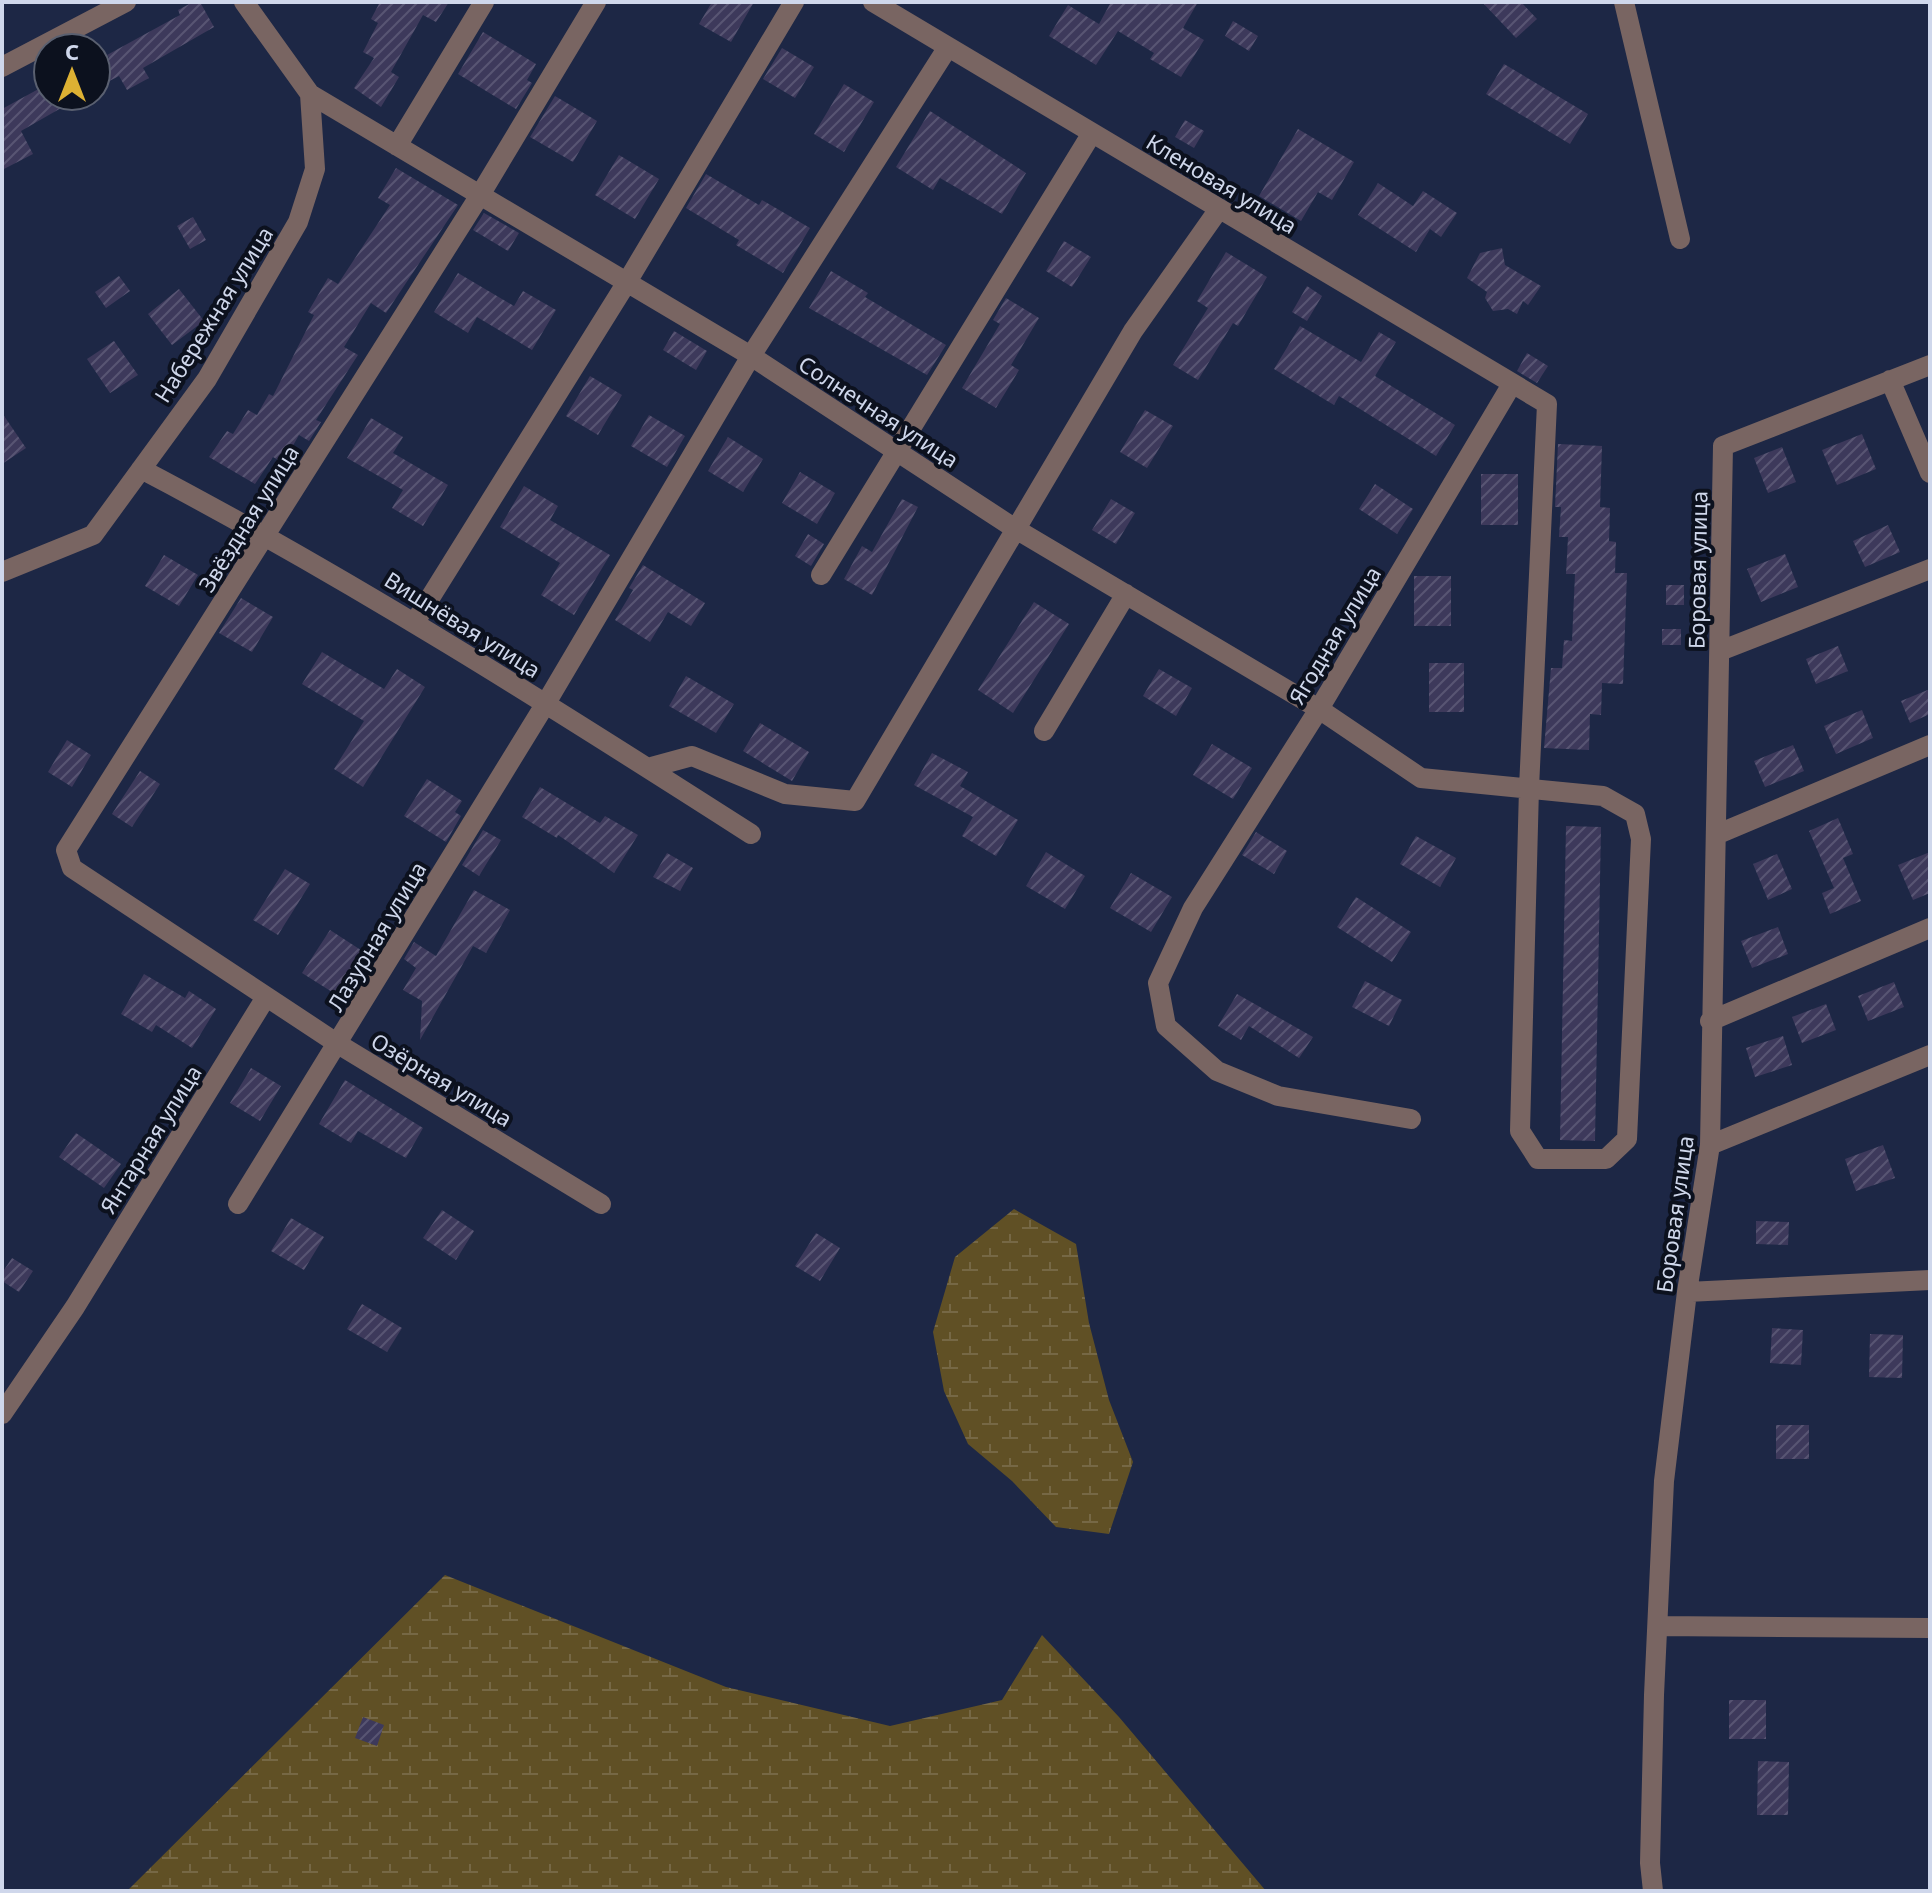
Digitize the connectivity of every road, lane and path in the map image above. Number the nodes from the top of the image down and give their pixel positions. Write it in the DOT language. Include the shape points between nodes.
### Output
graph roads {
  1 [pos="126,2"];
  2 [pos="244,2"];
  3 [pos="484,2"];
  4 [pos="596,2"];
  5 [pos="794,2"];
  6 [pos="873,2"];
  7 [pos="1624,2"];
  8 [pos="948,47"];
  9 [pos="2,67"];
  10 [pos="310,94"];
  11 [pos="1092,133"];
  12 [pos="397,146"];
  13 [pos="480,195"];
  14 [pos="1219,209"];
  15 [pos="1680,239"];
  16 [pos="627,282"];
  17 [pos="751,356"];
  18 [pos="1930,365"];
  19 [pos="1890,380"];
  20 [pos="1512,384"];
  21 [pos="897,451"];
  22 [pos="141,469"];
  23 [pos="1930,473"];
  24 [pos="1014,528"];
  25 [pos="266,535"];
  26 [pos="1930,569"];
  27 [pos="2,572"];
  28 [pos="821,575"];
  29 [pos="1126,594"];
  30 [pos="415,622"];
  31 [pos="1720,651"];
  32 [pos="546,703"];
  33 [pos="1319,709"];
  34 [pos="1044,731"];
  35 [pos="1930,745"];
  36 [pos="648,768"];
  37 [pos="1529,788"];
  38 [pos="751,834"];
  39 [pos="1718,834"];
  40 [pos="72,868"];
  41 [pos="1930,928"];
  42 [pos="266,997"];
  43 [pos="1710,1021"];
  44 [pos="338,1044"];
  45 [pos="1930,1055"];
  46 [pos="1411,1119"];
  47 [pos="1710,1145"];
  48 [pos="238,1204"];
  49 [pos="601,1204"];
  50 [pos="1930,1280"];
  51 [pos="1687,1292"];
  52 [pos="2,1414"];
  53 [pos="1658,1626"];
  54 [pos="1930,1628"];
  55 [pos="1653,1891"];
  1 -- 9 [label="street"];
  2 -- 10 [label="street, Солнечная улица"];
  3 -- 12 [label="street"];
  4 -- 13 [label="street, Звёздная улица"];
  5 -- 16 [label="street"];
  6 -- 8 [label="street, Кленовая улица"];
  7 -- 15 [label="street"];
  8 -- 11 [label="street, Кленовая улица"];
  8 -- 17 [label="street, Лазурная улица"];
  10 -- 12 [label="street, Солнечная улица"];
  10 -- 22 [label="street, Набережная улица" via="315,169 298,222 207,379"];
  11 -- 14 [label="street, Кленовая улица"];
  11 -- 21 [label="street"];
  12 -- 13 [label="street, Солнечная улица"];
  13 -- 16 [label="street, Солнечная улица"];
  13 -- 25 [label="street, Звёздная улица"];
  14 -- 20 [label="street, Кленовая улица"];
  14 -- 24 [label="street" via="1133,331"];
  16 -- 17 [label="street, Солнечная улица"];
  16 -- 30 [label="street"];
  17 -- 21 [label="street, Солнечная улица"];
  17 -- 32 [label="street, Лазурная улица"];
  18 -- 19 [label="street"];
  19 -- 23 [label="street"];
  19 -- 31 [label="street, Боровая улица" via="1723,446"];
  20 -- 33 [label="street, Ягодная улица"];
  20 -- 37 [label="street, Кленовая улица" via="1547,404"];
  21 -- 24 [label="street, Солнечная улица"];
  21 -- 28 [label="street"];
  22 -- 25 [label="street, Вишнёвая улица"];
  22 -- 27 [label="street, Набережная улица" via="93,535"];
  24 -- 29 [label="street, Солнечная улица"];
  24 -- 36 [label="street" via="855,801 785,794 692,756"];
  25 -- 30 [label="street, Вишнёвая улица"];
  25 -- 40 [label="street, Звёздная улица" via="66,850"];
  26 -- 31 [label="street"];
  29 -- 33 [label="street, Солнечная улица"];
  29 -- 34 [label="street"];
  30 -- 32 [label="street, Вишнёвая улица"];
  31 -- 39 [label="street, Боровая улица"];
  32 -- 36 [label="street, Вишнёвая улица"];
  32 -- 44 [label="street, Лазурная улица"];
  33 -- 37 [label="street, Солнечная улица" via="1421,778"];
  33 -- 46 [label="street, Ягодная улица" via="1193,908 1158,983 1166,1026 1217,1071 1278,1096"];
  35 -- 39 [label="street"];
  36 -- 38 [label="street, Вишнёвая улица"];
  37 -- 37 [label="street, Солнечная улица" via="1520,1131 1538,1159 1606,1159 1627,1139 1641,839 1635,814 1603,796"];
  39 -- 43 [label="street, Боровая улица"];
  40 -- 42 [label="street, Лазурная улица"];
  41 -- 43 [label="street"];
  42 -- 44 [label="street, Лазурная улица"];
  42 -- 52 [label="street, Янтарная улица" via="75,1307"];
  43 -- 47 [label="street, Боровая улица"];
  44 -- 48 [label="street, Озёрная улица"];
  44 -- 49 [label="street, Озёрная улица"];
  45 -- 47 [label="street"];
  47 -- 51 [label="street, Боровая улица"];
  50 -- 51 [label="street"];
  51 -- 53 [label="street, Боровая улица" via="1664,1481"];
  53 -- 54 [label="street"];
  53 -- 55 [label="street, Боровая улица"];
}
